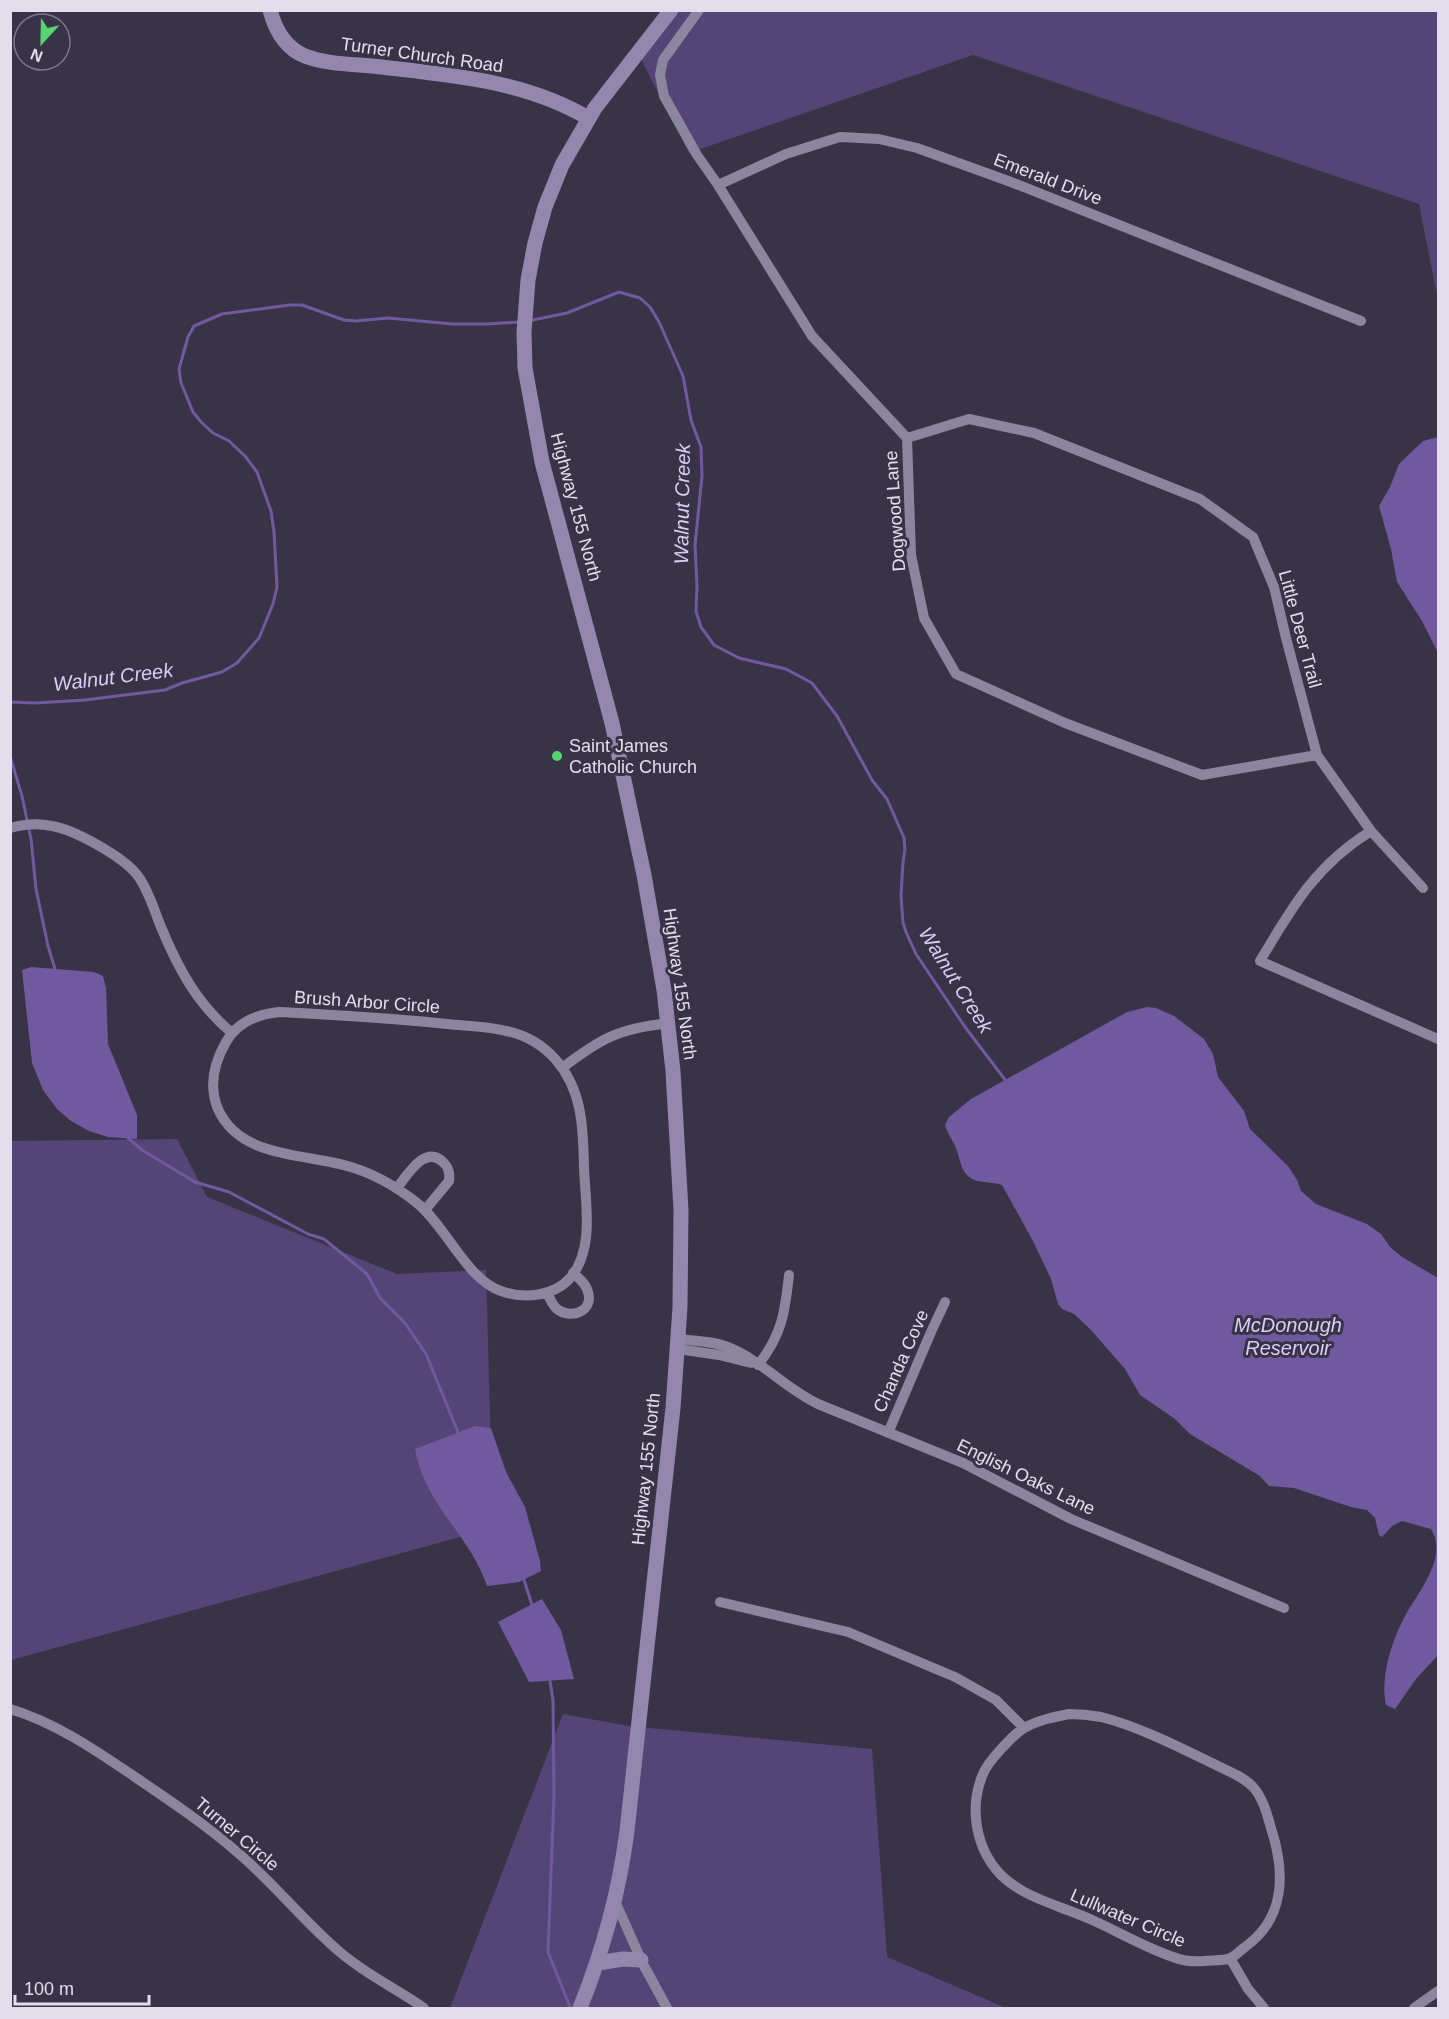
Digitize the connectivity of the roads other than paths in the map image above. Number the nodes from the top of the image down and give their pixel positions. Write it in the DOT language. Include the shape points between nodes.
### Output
graph roads {
  1 [pos="270,10"];
  2 [pos="671,10"];
  3 [pos="699,10"];
  4 [pos="588,118"];
  5 [pos="718,184"];
  6 [pos="1361,321"];
  7 [pos="907,438"];
  8 [pos="1317,755"];
  9 [pos="10,828"];
  10 [pos="1371,831"];
  11 [pos="1423,888"];
  12 [pos="669,1023"];
  13 [pos="232,1033"];
  14 [pos="1438,1039"];
  15 [pos="562,1068"];
  16 [pos="397,1188"];
  17 [pos="425,1210"];
  18 [pos="573,1273"];
  19 [pos="789,1275"];
  20 [pos="547,1293"];
  21 [pos="945,1302"];
  22 [pos="678,1344"];
  23 [pos="758,1365"];
  24 [pos="888,1433"];
  25 [pos="720,1602"];
  26 [pos="1284,1608"];
  27 [pos="10,1709"];
  28 [pos="1024,1728"];
  29 [pos="615,1901"];
  30 [pos="1230,1958"];
  31 [pos="641,1960"];
  32 [pos="598,1963"];
  33 [pos="1438,1991"];
  34 [pos="424,2008"];
  35 [pos="580,2008"];
  36 [pos="667,2008"];
  37 [pos="1264,2008"];
  38 [pos="1414,2008"];
  1 -- 4 [label="main road, Turner Church Road" via="280,37 304,55 498,84 543,97"];
  2 -- 4 [label="main road, Highway 155 North"];
  3 -- 5 [label="street, Dogwood Lane" via="663,60 660,75 664,96"];
  4 -- 12 [label="main road, Highway 155 North" via="562,165 535,243 526,299 525,368 545,471 612,723 644,875"];
  5 -- 6 [label="street, Emerald Drive" via="786,154 840,137 879,139 917,148 1011,182"];
  5 -- 7 [label="street, Dogwood Lane" via="812,336"];
  7 -- 8 [label="street, Little Deer Trail" via="969,419 1034,433 1200,499 1253,537 1274,587"];
  7 -- 8 [label="street, Dogwood Lane" via="911,555 924,618 956,674 1065,723 1202,775"];
  8 -- 10 [label="street, Little Deer Trail"];
  9 -- 13 [label="street" via="35,824 56,827 105,849 129,866 144,886 183,975 206,1009"];
  10 -- 11 [label="street, Little Deer Trail"];
  10 -- 14 [label="street" via="1335,856 1308,884 1260,961"];
  12 -- 15 [label="street" via="613,1034"];
  12 -- 22 [label="main road, Highway 155 North" via="681,1210"];
  13 -- 15 [label="street, Brush Arbor Circle" via="250,1020 280,1012 498,1029 534,1042"];
  13 -- 16 [label="street" via="216,1065 213,1089 222,1115 236,1133 265,1148 354,1168"];
  15 -- 18 [label="street, Brush Arbor Circle" via="577,1095 583,1124 586,1236"];
  16 -- 17 [label="street"];
  16 -- 17 [label="street" via="421,1159 432,1157 442,1161 448,1168 449,1181"];
  17 -- 20 [label="street" via="489,1286 512,1294"];
  18 -- 20 [label="street, Brush Arbor Circle"];
  18 -- 20 [label="street" via="588,1292 588,1302 582,1311 560,1311"];
  19 -- 23 [label="street" via="780,1329"];
  21 -- 24 [label="street, Chanda Cove"];
  22 -- 23 [label="street, English Oaks Lane"];
  22 -- 29 [label="main road, Highway 155 North" via="627,1831"];
  23 -- 24 [label="street, English Oaks Lane" via="809,1400"];
  24 -- 26 [label="street, English Oaks Lane" via="979,1470 1071,1519"];
  25 -- 28 [label="street" via="848,1632 955,1677 996,1700"];
  27 -- 34 [label="street, Turner Circle" via="42,1720 184,1810 237,1852 341,1953"];
  28 -- 30 [label="street, Lullwater Circle" via="991,1761 977,1791 977,1831 999,1873 1026,1892 1173,1958 1193,1962"];
  28 -- 30 [label="street, Lullwater Circle" via="1069,1714 1102,1718 1196,1756 1244,1779 1254,1788 1274,1837 1280,1890 1266,1928"];
  29 -- 31 [label="street"];
  29 -- 32 [label="main road, Highway 155 North"];
  30 -- 37 [label="street"];
  31 -- 32 [label="main road"];
  31 -- 36 [label="street"];
  32 -- 35 [label="main road, Highway 155 North"];
  33 -- 38 [label="street"];
}
